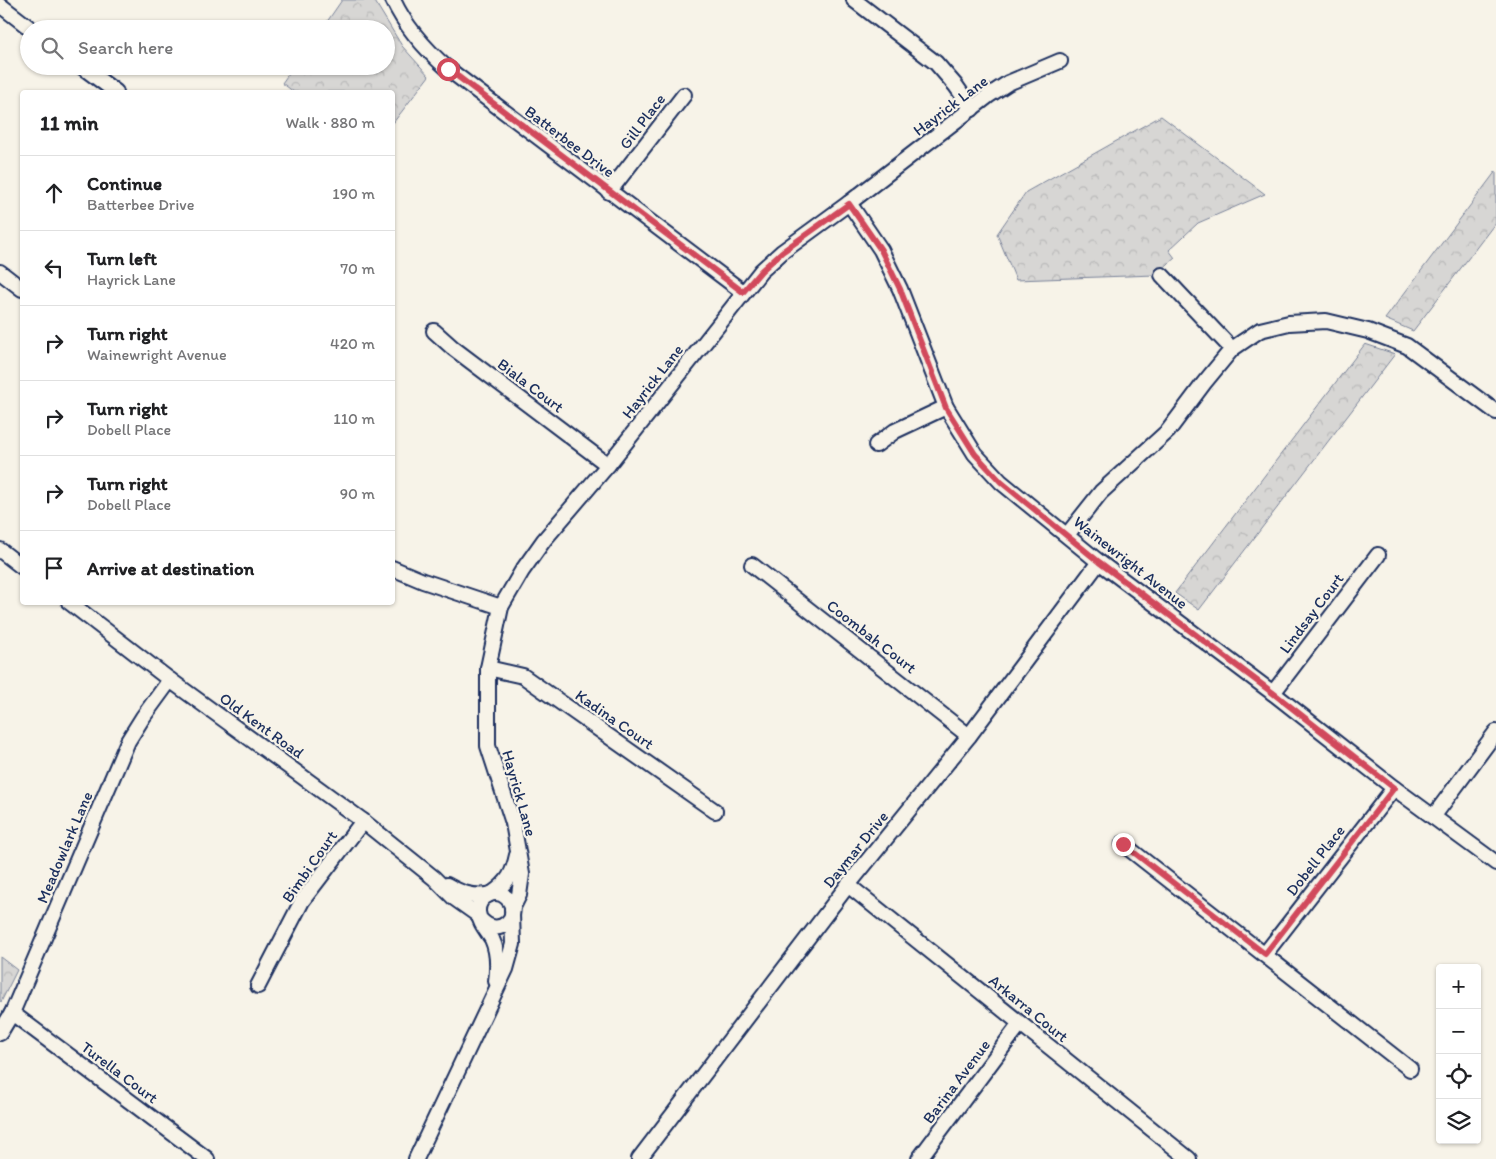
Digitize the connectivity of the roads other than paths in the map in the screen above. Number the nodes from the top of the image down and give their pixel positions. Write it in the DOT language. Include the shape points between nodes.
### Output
graph roads {
  1 [pos="393,0"];
  2 [pos="854,0"];
  3 [pos="0,5"];
  4 [pos="20,20"];
  5 [pos="1060,61"];
  6 [pos="93,75"];
  7 [pos="113,90"];
  8 [pos="684,94"];
  9 [pos="972,108"];
  10 [pos="609,192"];
  11 [pos="849,204"];
  12 [pos="0,272"];
  13 [pos="1162,275"];
  14 [pos="20,287"];
  15 [pos="743,292"];
  16 [pos="434,331"];
  17 [pos="1232,349"];
  18 [pos="946,408"];
  19 [pos="1496,412"];
  20 [pos="876,445"];
  21 [pos="608,465"];
  22 [pos="1067,535"];
  23 [pos="0,550"];
  24 [pos="1378,554"];
  25 [pos="1099,562"];
  26 [pos="752,565"];
  27 [pos="20,566"];
  28 [pos="395,569"];
  29 [pos="72,605"];
  30 [pos="501,607"];
  31 [pos="488,668"];
  32 [pos="170,680"];
  33 [pos="1273,693"];
  34 [pos="1496,732"];
  35 [pos="969,736"];
  36 [pos="1394,788"];
  37 [pos="715,811"];
  38 [pos="1433,817"];
  39 [pos="363,821"];
  40 [pos="1123,844"];
  41 [pos="518,851"];
  42 [pos="1496,863"];
  43 [pos="434,878"];
  44 [pos="848,885"];
  45 [pos="490,894"];
  46 [pos="512,912"];
  47 [pos="480,917"];
  48 [pos="1265,954"];
  49 [pos="258,986"];
  50 [pos="496,989"];
  51 [pos="12,1013"];
  52 [pos="1020,1024"];
  53 [pos="0,1033"];
  54 [pos="1410,1069"];
  55 [pos="207,1159"];
  56 [pos="416,1159"];
  57 [pos="640,1159"];
  58 [pos="919,1159"];
  59 [pos="1189,1159"];
  1 -- 10 [label="street, Batterbee Drive" via="410,30 433,56"];
  2 -- 9 [label="street" via="936,63"];
  3 -- 4 [label="street"];
  5 -- 9 [label="street, Hayrick Lane" via="1008,83"];
  6 -- 7 [label="street"];
  8 -- 10 [label="street, Gill Place"];
  9 -- 11 [label="street, Hayrick Lane"];
  10 -- 15 [label="street, Batterbee Drive"];
  11 -- 15 [label="street, Hayrick Lane" via="782,252"];
  11 -- 18 [label="street, Wainewright Avenue" via="881,250 900,289"];
  12 -- 14 [label="street"];
  13 -- 17 [label="street"];
  15 -- 21 [label="street, Hayrick Lane"];
  16 -- 21 [label="street, Biala Court"];
  17 -- 19 [label="street" via="1260,330 1289,323 1326,322 1368,331 1407,346"];
  17 -- 22 [label="street" via="1168,431 1101,492"];
  18 -- 20 [label="street" via="896,431"];
  18 -- 22 [label="street, Wainewright Avenue" via="975,454 1001,482"];
  21 -- 30 [label="street, Hayrick Lane" via="544,540"];
  22 -- 25 [label="street, Wainewright Avenue"];
  23 -- 27 [label="street"];
  24 -- 33 [label="street, Lindsay Court"];
  25 -- 33 [label="street, Wainewright Avenue"];
  25 -- 35 [label="street, Daymar Drive"];
  26 -- 35 [label="street, Coombah Court"];
  28 -- 30 [label="street"];
  29 -- 32 [label="street, Old Kent Road"];
  30 -- 31 [label="street, Hayrick Lane"];
  31 -- 37 [label="street, Kadina Court" via="522,676"];
  31 -- 41 [label="street, Hayrick Lane" via="488,746 513,823"];
  32 -- 39 [label="street, Old Kent Road"];
  32 -- 51 [label="street, Meadowlark Lane" via="128,741"];
  33 -- 36 [label="street, Wainewright Avenue"];
  34 -- 38 [label="street"];
  35 -- 44 [label="street, Daymar Drive"];
  36 -- 38 [label="street, Wainewright Avenue"];
  36 -- 48 [label="street, Dobell Place"];
  38 -- 42 [label="street, Wainewright Avenue"];
  39 -- 43 [label="street, Old Kent Road"];
  39 -- 49 [label="street, Bimbi Court" via="302,901"];
  40 -- 48 [label="street"];
  41 -- 45 [label="street, Hayrick Lane" via="514,869 505,884"];
  41 -- 46 [label="street, Hayrick Lane" via="522,874"];
  43 -- 45 [label="street, Old Kent Road" via="458,892 474,896"];
  43 -- 47 [label="street, Old Kent Road"];
  44 -- 52 [label="street, Arkarra Court"];
  44 -- 57 [label="street, Daymar Drive"];
  45 -- 46 [label="street" via="498,893 508,899"];
  45 -- 47 [label="street" via="480,903"];
  46 -- 47 [label="street" via="506,924 496,928 485,924"];
  46 -- 50 [label="street, Hayrick Lane" via="513,944"];
  47 -- 50 [label="street, Hayrick Lane" via="493,942 498,965"];
  48 -- 54 [label="street"];
  50 -- 56 [label="street, Hayrick Lane"];
  51 -- 53 [label="street, Meadowlark Lane"];
  51 -- 55 [label="street, Turella Court"];
  52 -- 58 [label="street, Barina Avenue"];
  52 -- 59 [label="street, Arkarra Court"];
}
